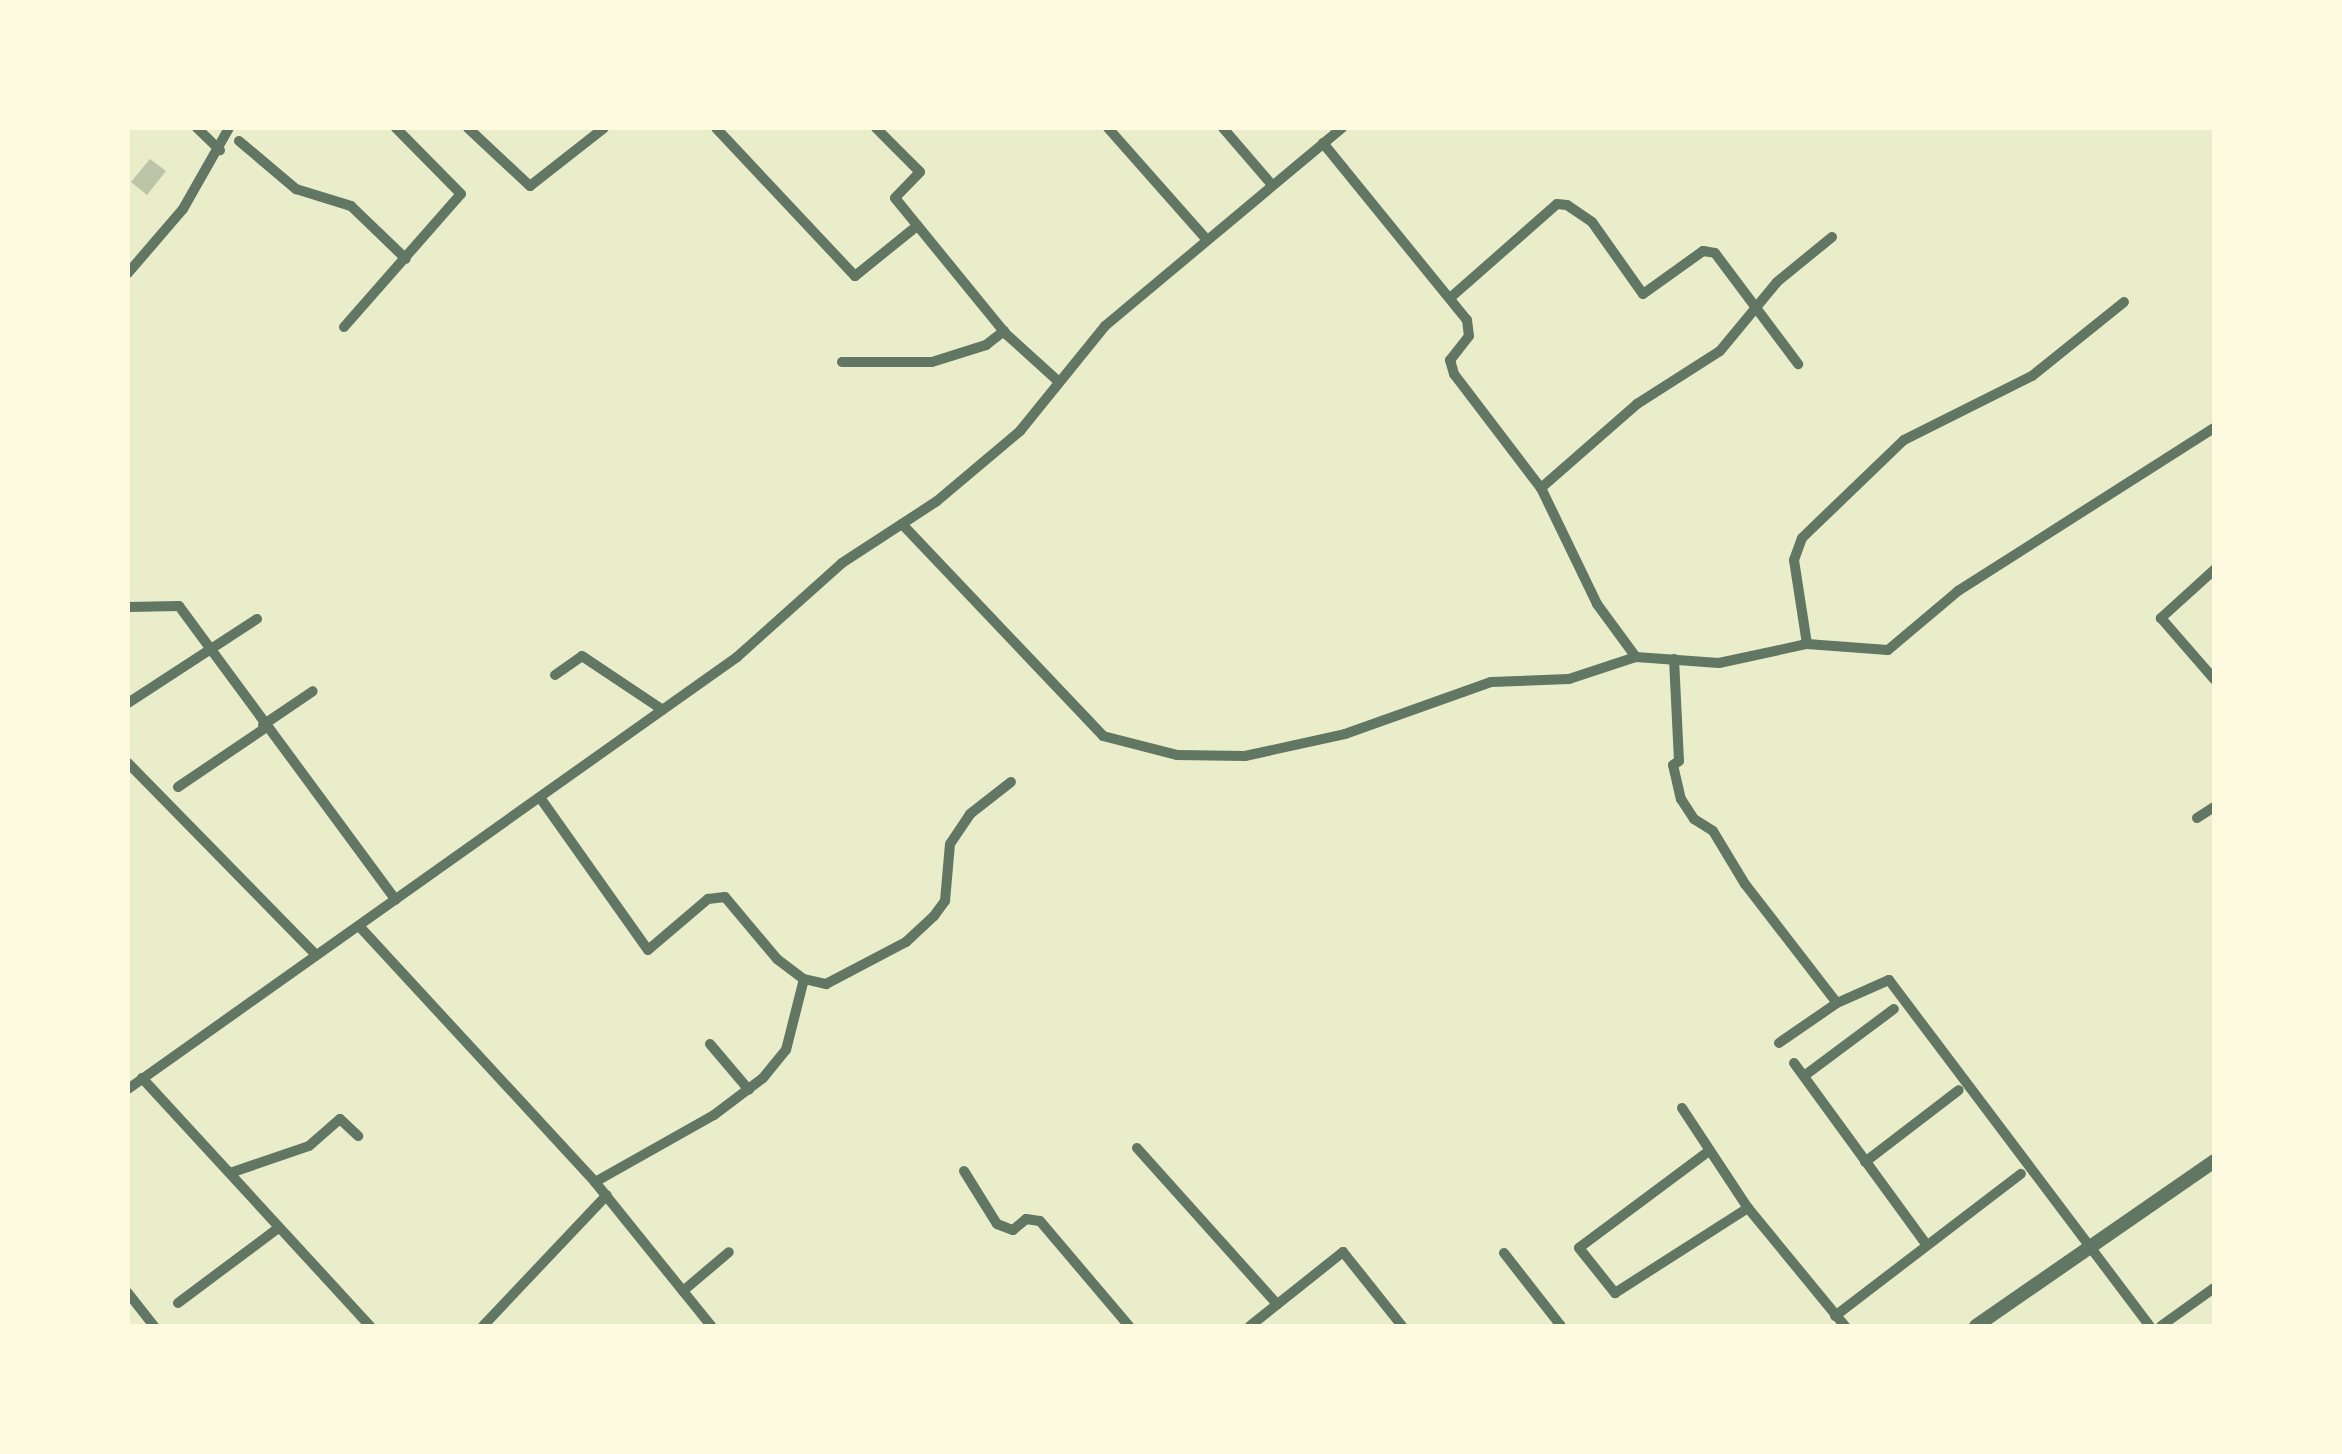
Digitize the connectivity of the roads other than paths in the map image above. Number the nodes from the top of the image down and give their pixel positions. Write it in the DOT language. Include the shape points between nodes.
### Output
graph roads {
  1 [pos="229,128"];
  2 [pos="396,128"];
  3 [pos="468,128"];
  4 [pos="604,128"];
  5 [pos="716,128"];
  6 [pos="876,128"];
  7 [pos="1108,128"];
  8 [pos="1223,128"];
  9 [pos="1338,128"];
  10 [pos="202,130"];
  11 [pos="239,141"];
  12 [pos="1324,143"];
  13 [pos="220,150"];
  14 [pos="1272,184"];
  15 [pos="917,226"];
  16 [pos="1832,237"];
  17 [pos="1207,240"];
  18 [pos="406,259"];
  19 [pos="129,267"];
  20 [pos="1450,298"];
  21 [pos="2124,302"];
  22 [pos="1757,305"];
  23 [pos="344,327"];
  24 [pos="1004,331"];
  25 [pos="842,362"];
  26 [pos="1798,364"];
  27 [pos="1058,381"];
  28 [pos="2214,428"];
  29 [pos="1540,488"];
  30 [pos="902,524"];
  31 [pos="2214,570"];
  32 [pos="128,607"];
  33 [pos="257,619"];
  34 [pos="1807,644"];
  35 [pos="210,649"];
  36 [pos="1636,658"];
  37 [pos="1674,659"];
  38 [pos="555,675"];
  39 [pos="2214,679"];
  40 [pos="313,691"];
  41 [pos="128,703"];
  42 [pos="663,710"];
  43 [pos="264,726"];
  44 [pos="128,763"];
  45 [pos="1011,782"];
  46 [pos="178,787"];
  47 [pos="541,799"];
  48 [pos="2214,807"];
  49 [pos="2198,818"];
  50 [pos="396,900"];
  51 [pos="359,926"];
  52 [pos="314,953"];
  53 [pos="804,979"];
  54 [pos="1836,1003"];
  55 [pos="1894,1009"];
  56 [pos="1779,1043"];
  57 [pos="710,1044"];
  58 [pos="1794,1063"];
  59 [pos="1804,1076"];
  60 [pos="142,1078"];
  61 [pos="128,1089"];
  62 [pos="749,1090"];
  63 [pos="1959,1090"];
  64 [pos="1682,1108"];
  65 [pos="358,1136"];
  66 [pos="1137,1148"];
  67 [pos="1709,1151"];
  68 [pos="2214,1161"];
  69 [pos="1865,1162"];
  70 [pos="964,1172"];
  71 [pos="230,1173"];
  72 [pos="2021,1174"];
  73 [pos="595,1182"];
  74 [pos="607,1196"];
  75 [pos="1748,1208"];
  76 [pos="278,1229"];
  77 [pos="1926,1244"];
  78 [pos="2095,1248"];
  79 [pos="729,1252"];
  80 [pos="1504,1253"];
  81 [pos="2214,1288"];
  82 [pos="683,1291"];
  83 [pos="128,1293"];
  84 [pos="178,1303"];
  85 [pos="1277,1304"];
  86 [pos="1835,1316"];
  87 [pos="154,1326"];
  88 [pos="367,1326"];
  89 [pos="483,1326"];
  90 [pos="711,1326"];
  91 [pos="1129,1326"];
  92 [pos="1250,1326"];
  93 [pos="1402,1326"];
  94 [pos="1560,1326"];
  95 [pos="1845,1326"];
  96 [pos="1976,1326"];
  97 [pos="2150,1326"];
  98 [pos="2162,1326"];
  1 -- 13 [label="street"];
  2 -- 18 [label="street" via="461,194"];
  3 -- 4 [label="street" via="530,186"];
  5 -- 15 [label="street" via="855,276"];
  6 -- 15 [label="street" via="920,172 895,198"];
  7 -- 17 [label="street"];
  8 -- 14 [label="street"];
  9 -- 12 [label="street"];
  10 -- 13 [label="street"];
  11 -- 18 [label="street" via="296,189 351,206"];
  12 -- 14 [label="street"];
  12 -- 20 [label="street"];
  13 -- 19 [label="street" via="183,209"];
  14 -- 17 [label="street"];
  15 -- 24 [label="street"];
  16 -- 22 [label="street"];
  17 -- 27 [label="street" via="1096,334"];
  18 -- 23 [label="street"];
  20 -- 22 [label="street" via="1557,204 1592,222 1643,294 1710,251"];
  20 -- 29 [label="street" via="1470,328 1450,360 1454,374"];
  21 -- 34 [label="street" via="2032,376 1904,440 1802,538 1794,560"];
  22 -- 26 [label="street"];
  22 -- 29 [label="street" via="1707,362 1638,404"];
  24 -- 25 [label="street" via="986,345 932,362"];
  24 -- 27 [label="street"];
  27 -- 30 [label="street" via="998,453"];
  28 -- 34 [label="street" via="1958,591 1900,644 1860,652"];
  29 -- 36 [label="street" via="1597,604"];
  30 -- 36 [label="street" via="1093,728 1119,744 1147,750 1245,756 1345,734 1491,682 1569,679"];
  30 -- 42 [label="street" via="842,563 737,657"];
  31 -- 39 [label="street" via="2161,618"];
  32 -- 35 [label="street" via="176,604"];
  33 -- 35 [label="street"];
  34 -- 37 [label="street" via="1740,662"];
  35 -- 41 [label="street"];
  35 -- 43 [label="street"];
  36 -- 37 [label="street"];
  37 -- 54 [label="street" via="1679,761 1673,765 1681,798 1694,819 1713,831"];
  38 -- 42 [label="street" via="582,656"];
  40 -- 43 [label="street"];
  42 -- 47 [label="street"];
  43 -- 46 [label="street"];
  43 -- 50 [label="street"];
  44 -- 52 [label="street"];
  45 -- 53 [label="street" via="970,814 950,844 946,901 934,916 906,942 842,977 826,984"];
  47 -- 50 [label="street"];
  47 -- 53 [label="street" via="648,950 708,898 725,896 777,959"];
  48 -- 49 [label="street"];
  50 -- 51 [label="street"];
  51 -- 52 [label="street"];
  51 -- 73 [label="street"];
  52 -- 60 [label="street"];
  53 -- 62 [label="street" via="786,1050"];
  54 -- 56 [label="street"];
  54 -- 78 [label="street" via="1878,980 1896,985"];
  55 -- 59 [label="street"];
  57 -- 62 [label="street"];
  58 -- 59 [label="street"];
  59 -- 69 [label="street"];
  60 -- 61 [label="street"];
  60 -- 71 [label="street"];
  62 -- 73 [label="street"];
  63 -- 69 [label="street"];
  64 -- 67 [label="street"];
  65 -- 71 [label="street" via="340,1119 308,1146"];
  66 -- 85 [label="street"];
  67 -- 75 [label="street"];
  67 -- 75 [label="street" via="1580,1242 1589,1262 1615,1293"];
  68 -- 78 [label="street"];
  69 -- 77 [label="street"];
  70 -- 91 [label="street" via="997,1224 1013,1230 1026,1219 1040,1221"];
  71 -- 76 [label="street"];
  72 -- 77 [label="street"];
  73 -- 74 [label="street"];
  74 -- 82 [label="street"];
  74 -- 89 [label="street"];
  75 -- 86 [label="street"];
  76 -- 84 [label="street"];
  76 -- 88 [label="street"];
  77 -- 86 [label="street"];
  78 -- 96 [label="street"];
  78 -- 97 [label="street"];
  79 -- 82 [label="street"];
  80 -- 94 [label="street"];
  81 -- 98 [label="street"];
  82 -- 90 [label="street"];
  83 -- 87 [label="street"];
  85 -- 92 [label="street"];
  85 -- 93 [label="street" via="1343,1252"];
  86 -- 95 [label="street"];
}
